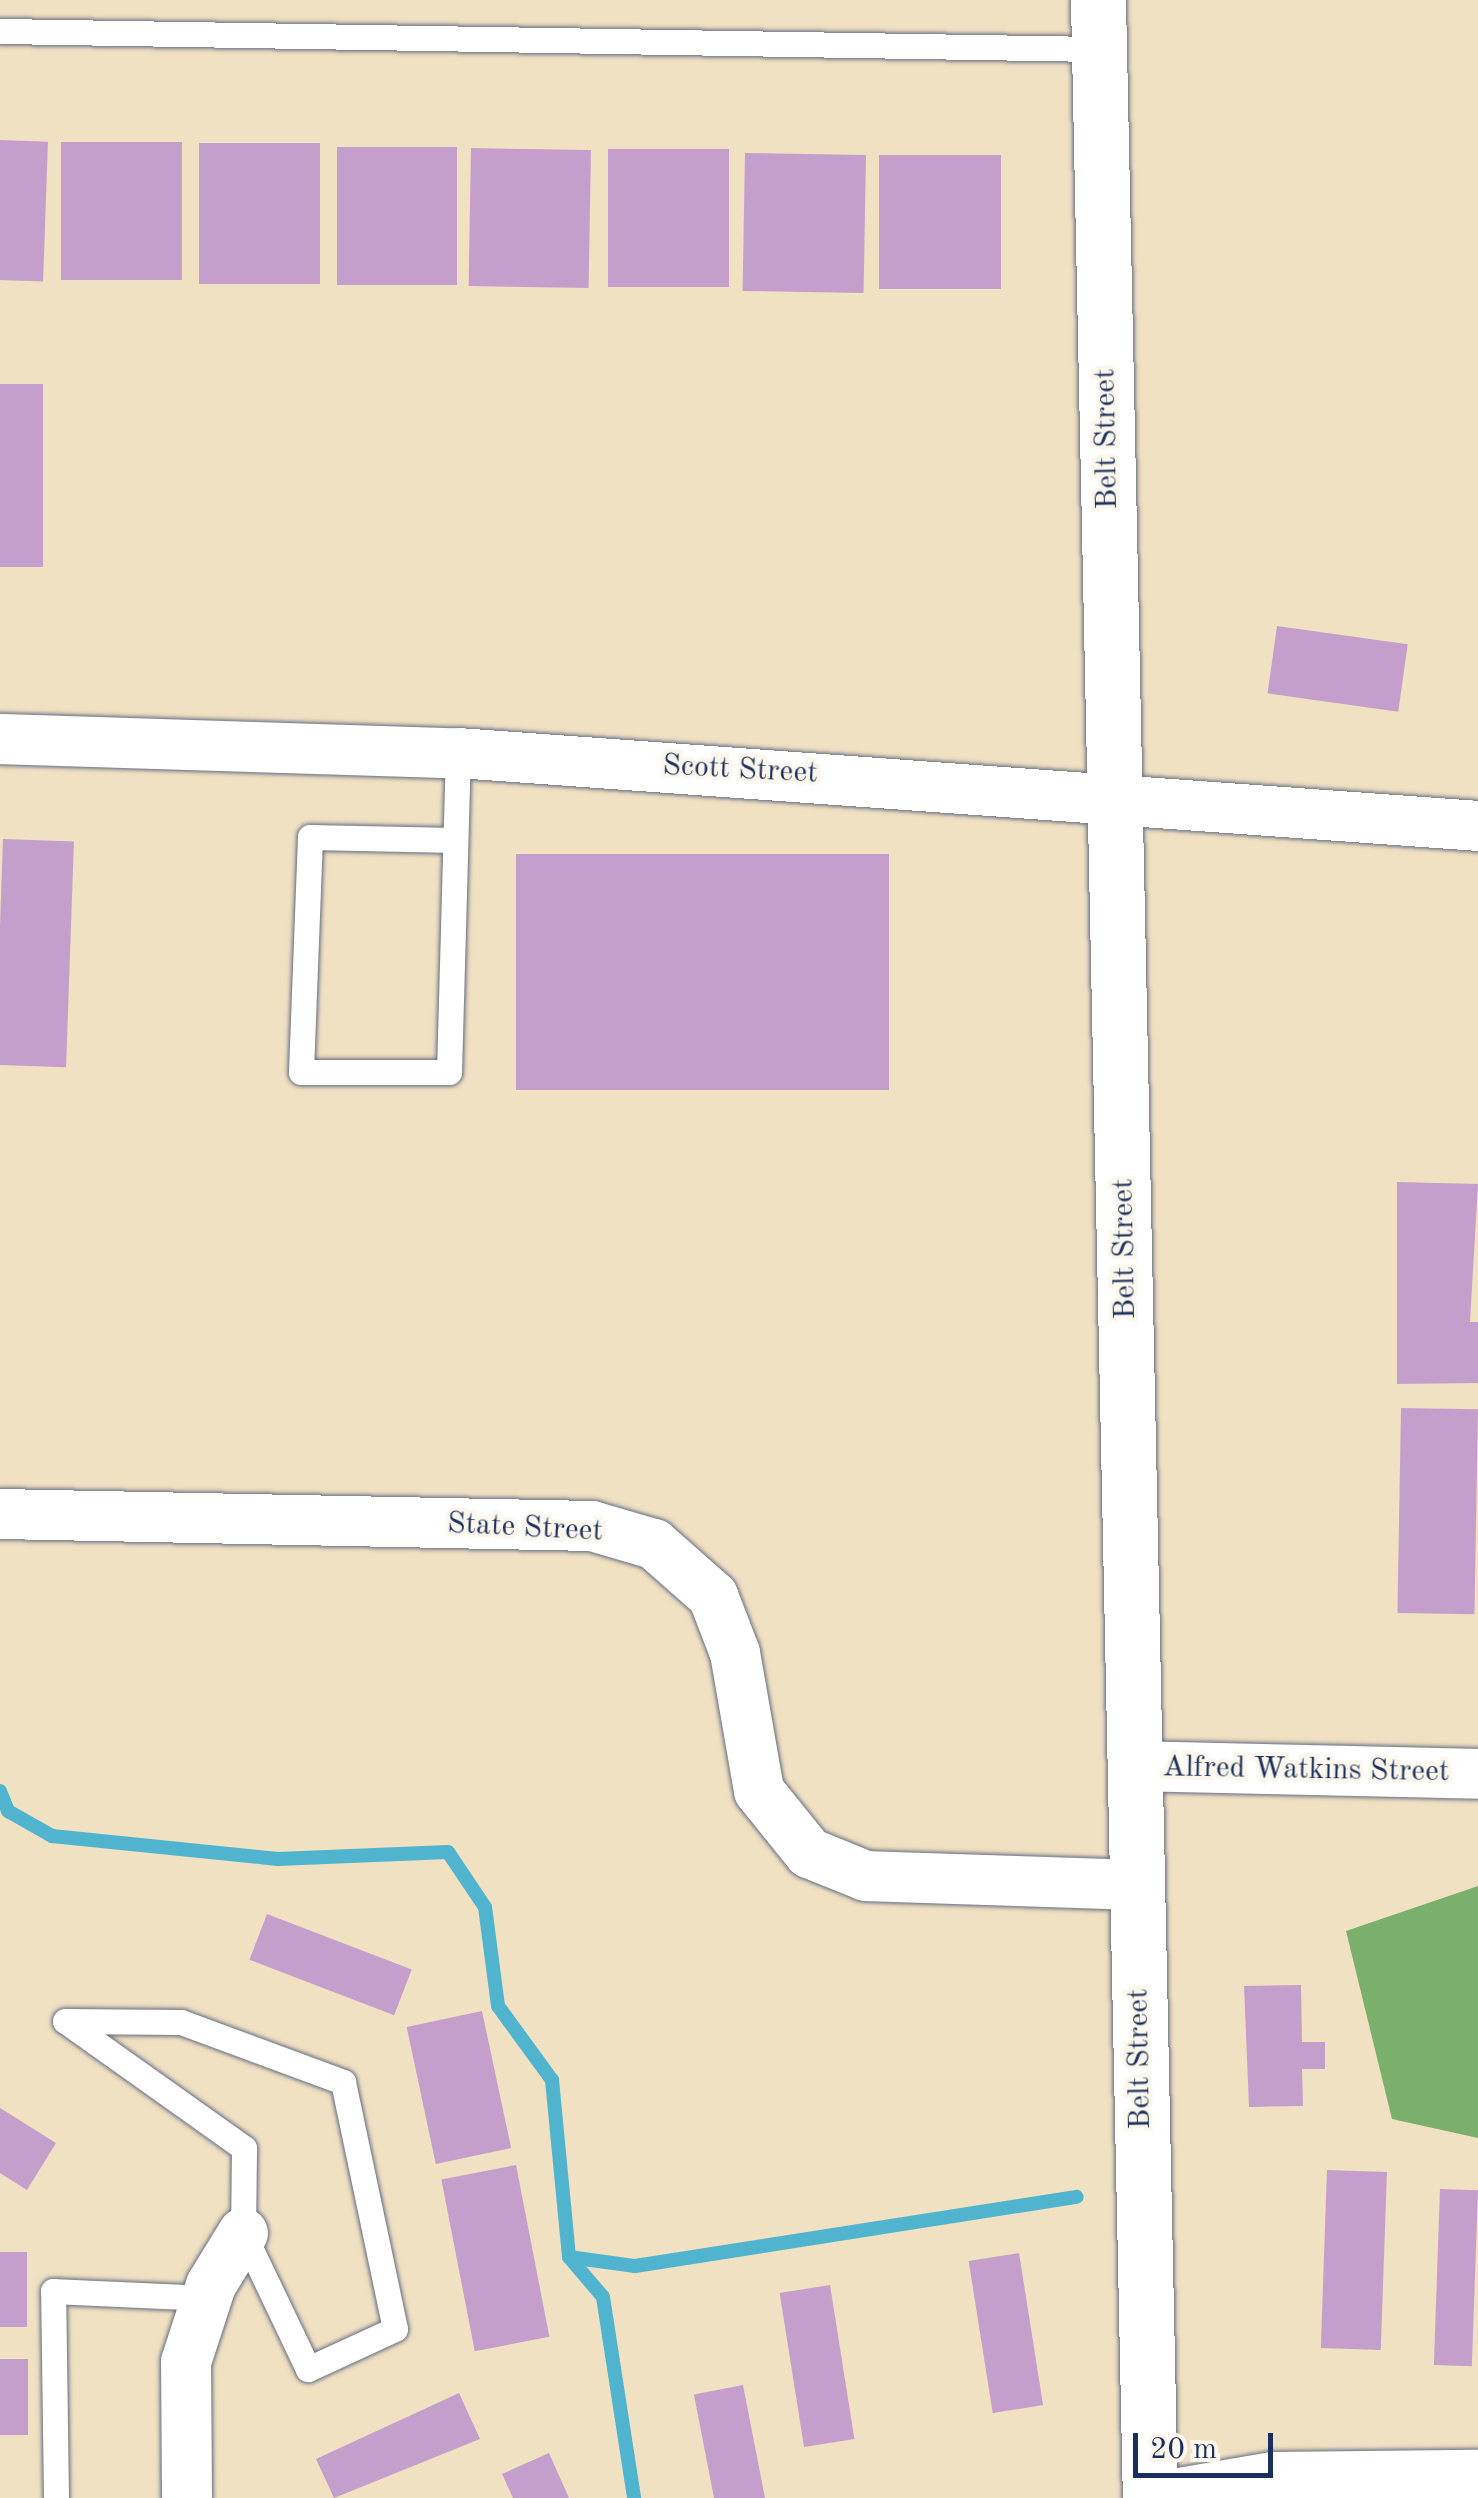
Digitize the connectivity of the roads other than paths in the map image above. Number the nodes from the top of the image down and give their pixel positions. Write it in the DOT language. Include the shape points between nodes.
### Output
graph roads {
  1 [pos="1098,24"];
  2 [pos="0,30"];
  3 [pos="0,739"];
  4 [pos="458,753"];
  5 [pos="1114,794"];
  6 [pos="1478,826"];
  7 [pos="455,840"];
  8 [pos="0,1514"];
  9 [pos="1134,1766"];
  10 [pos="1478,1774"];
  11 [pos="1136,1885"];
  12 [pos="243,2233"];
  13 [pos="207,2298"];
  14 [pos="1478,2475"];
  15 [pos="56,2498"];
  16 [pos="187,2498"];
  17 [pos="1150,2498"];
  1 -- 2 [label="lane"];
  1 -- 5 [label="street, Belt Street"];
  3 -- 4 [label="street, Scott Street"];
  4 -- 5 [label="street, Scott Street"];
  4 -- 7 [label="lane"];
  5 -- 6 [label="street, Scott Street"];
  5 -- 9 [label="street, Belt Street"];
  7 -- 7 [label="lane" via="449,1072 301,1072 310,836"];
  8 -- 11 [label="street, State Street" via="592,1526 654,1544 714,1596 735,1653 758,1792 809,1853 866,1876"];
  9 -- 10 [label="street, Alfred Watkins Street"];
  9 -- 11 [label="street, Belt Street"];
  11 -- 17 [label="street, Belt Street"];
  12 -- 12 [label="lane" via="308,2368 395,2329 343,2082 181,2022 65,2021 244,2148"];
  12 -- 13 [label="street"];
  13 -- 15 [label="lane" via="54,2291"];
  13 -- 16 [label="street" via="186,2362"];
  14 -- 17 [label="street" via="1273,2476"];
}
